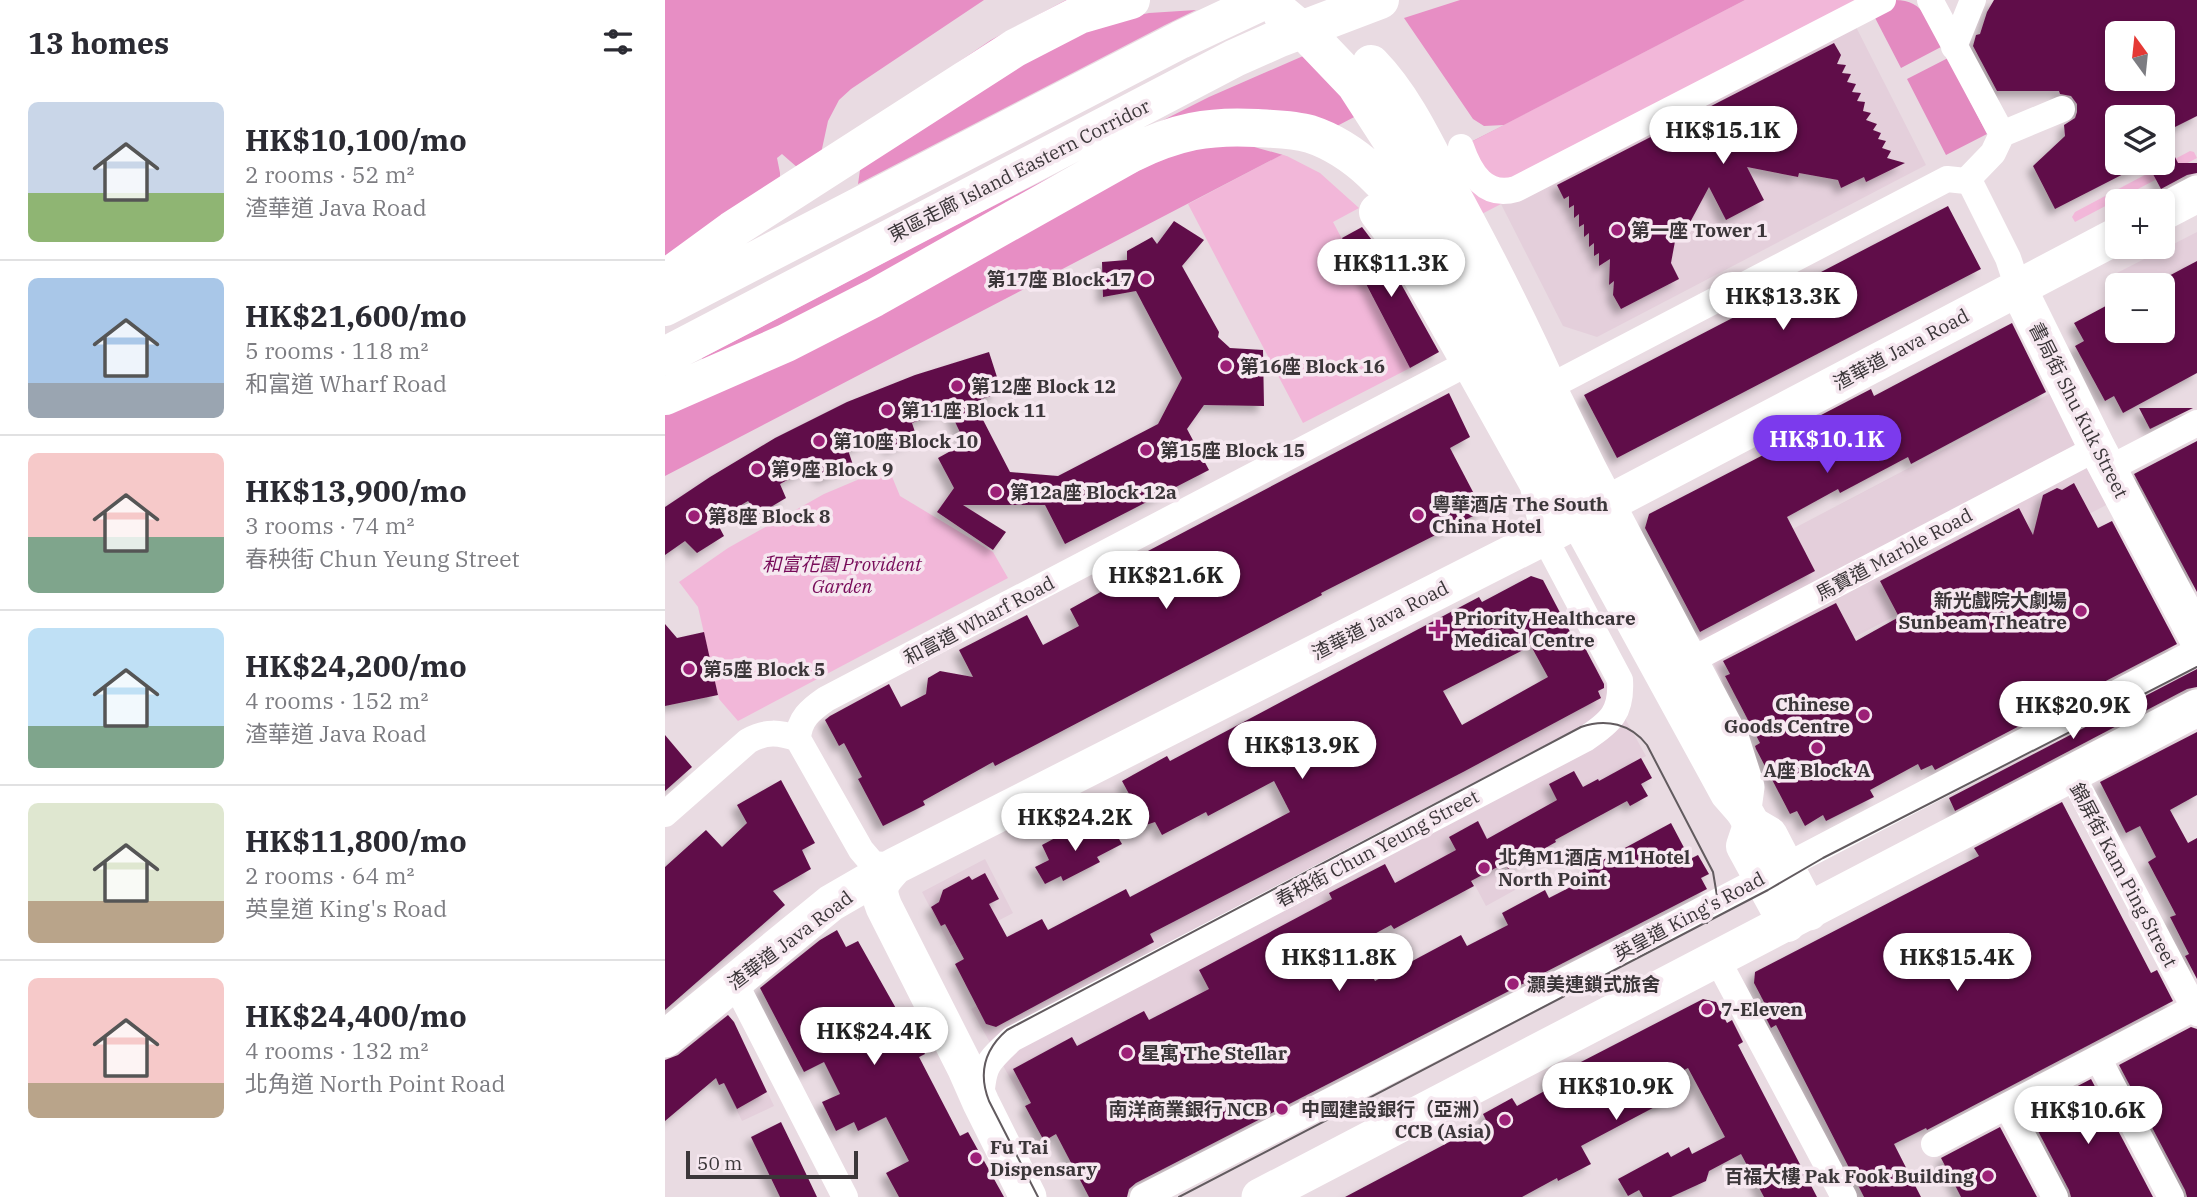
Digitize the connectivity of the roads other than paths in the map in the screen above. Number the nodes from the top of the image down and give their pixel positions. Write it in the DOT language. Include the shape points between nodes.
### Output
graph roads {
  1 [pos="1131,0"];
  2 [pos="1239,0"];
  3 [pos="1380,0"];
  4 [pos="1883,0"];
  5 [pos="1930,0"];
  6 [pos="1973,0"];
  7 [pos="1273,7"];
  8 [pos="1954,47"];
  9 [pos="2061,109"];
  10 [pos="2002,134"];
  11 [pos="1461,147"];
  12 [pos="1966,181"];
  13 [pos="2197,194"];
  14 [pos="2175,206"];
  15 [pos="2105,242"];
  16 [pos="665,279"];
  17 [pos="1439,280"];
  18 [pos="2018,288"];
  19 [pos="665,307"];
  20 [pos="665,356"];
  21 [pos="1470,362"];
  22 [pos="1551,392"];
  23 [pos="665,396"];
  24 [pos="2197,423"];
  25 [pos="2103,458"];
  26 [pos="1607,505"];
  27 [pos="1544,537"];
  28 [pos="2197,637"];
  29 [pos="2197,651"];
  30 [pos="1691,661"];
  31 [pos="2197,708"];
  32 [pos="798,739"];
  33 [pos="2071,774"];
  34 [pos="665,814"];
  35 [pos="1748,817"];
  36 [pos="895,866"];
  37 [pos="1774,872"];
  38 [pos="1798,917"];
  39 [pos="1717,959"];
  40 [pos="734,981"];
  41 [pos="2196,1011"];
  42 [pos="665,1039"];
  43 [pos="2098,1058"];
  44 [pos="981,1103"];
  45 [pos="2007,1106"];
  46 [pos="1934,1144"];
  47 [pos="845,1197"];
  48 [pos="1028,1197"];
  49 [pos="1143,1197"];
  50 [pos="1260,1197"];
  51 [pos="1844,1197"];
  52 [pos="2055,1197"];
  53 [pos="2171,1197"];
  1 -- 16 [label="highway" via="1079,15 1015,48 732,230"];
  2 -- 7 [label="highway"];
  3 -- 20 [label="highway, 東區走廊 Island Eastern Corridor" via="1235,58"];
  4 -- 11 [label="street" via="1516,189 1500,191 1480,182"];
  5 -- 8 [label="street"];
  6 -- 8 [label="street"];
  7 -- 17 [label="highway" via="1338,65 1397,149 1444,242"];
  7 -- 19 [label="highway, 東區走廊 Island Eastern Corridor" via="1180,40"];
  7 -- 22 [label="highway" via="1321,25 1354,48 1386,82 1451,192"];
  8 -- 10 [label="street"];
  9 -- 10 [label="street"];
  10 -- 12 [label="street" via="1993,153"];
  12 -- 18 [label="street, 書局街 Shu Kuk Street" via="2008,258"];
  12 -- 22 [label="street" via="1947,178 1555,384"];
  13 -- 14 [label="main road"];
  15 -- 18 [label="main road, 渣華道 Java Road"];
  17 -- 21 [label="highway"];
  17 -- 23 [label="highway" via="1348,180 1319,156 1258,128 1197,129 1153,143 1108,165 874,298"];
  17 -- 35 [label="highway" via="1529,428 1729,793"];
  18 -- 25 [label="main road, 書局街 Shu Kuk Street"];
  18 -- 26 [label="main road, 渣華道 Java Road"];
  21 -- 27 [label="main road" via="1538,484 1546,520"];
  21 -- 32 [label="street, 和富道 Wharf Road" via="826,699 803,719"];
  22 -- 26 [label="main road"];
  24 -- 25 [label="street, 馬寶道 Marble Road"];
  25 -- 28 [label="main road, 書局街 Shu Kuk Street"];
  25 -- 30 [label="street, 馬寶道 Marble Road"];
  26 -- 27 [label="main road, 渣華道 Java Road"];
  26 -- 30 [label="main road"];
  27 -- 36 [label="main road, 渣華道 Java Road"];
  27 -- 44 [label="street, 春秧街 Chun Yeung Street" via="1620,680 1621,701 1608,722 1585,739 1012,1039 983,1073"];
  29 -- 37 [label="street, 英皇道 King's Road"];
  30 -- 35 [label="main road" via="1731,740 1746,787"];
  31 -- 33 [label="main road"];
  32 -- 34 [label="street" via="768,733 748,741"];
  32 -- 36 [label="street" via="861,850 873,864"];
  33 -- 38 [label="main road"];
  33 -- 41 [label="street, 錦屏街 Kam Ping Street"];
  35 -- 37 [label="highway" via="1745,846"];
  36 -- 40 [label="main road, 渣華道 Java Road" via="831,903"];
  36 -- 44 [label="main road" via="878,892"];
  37 -- 38 [label="highway"];
  37 -- 49 [label="street, 英皇道 King's Road"];
  38 -- 39 [label="main road"];
  39 -- 50 [label="main road"];
  39 -- 51 [label="street"];
  40 -- 42 [label="main road, 渣華道 Java Road"];
  40 -- 47 [label="street"];
  41 -- 43 [label="street"];
  43 -- 45 [label="street"];
  43 -- 53 [label="street"];
  44 -- 48 [label="main road"];
  45 -- 46 [label="street"];
  45 -- 52 [label="street"];
}
